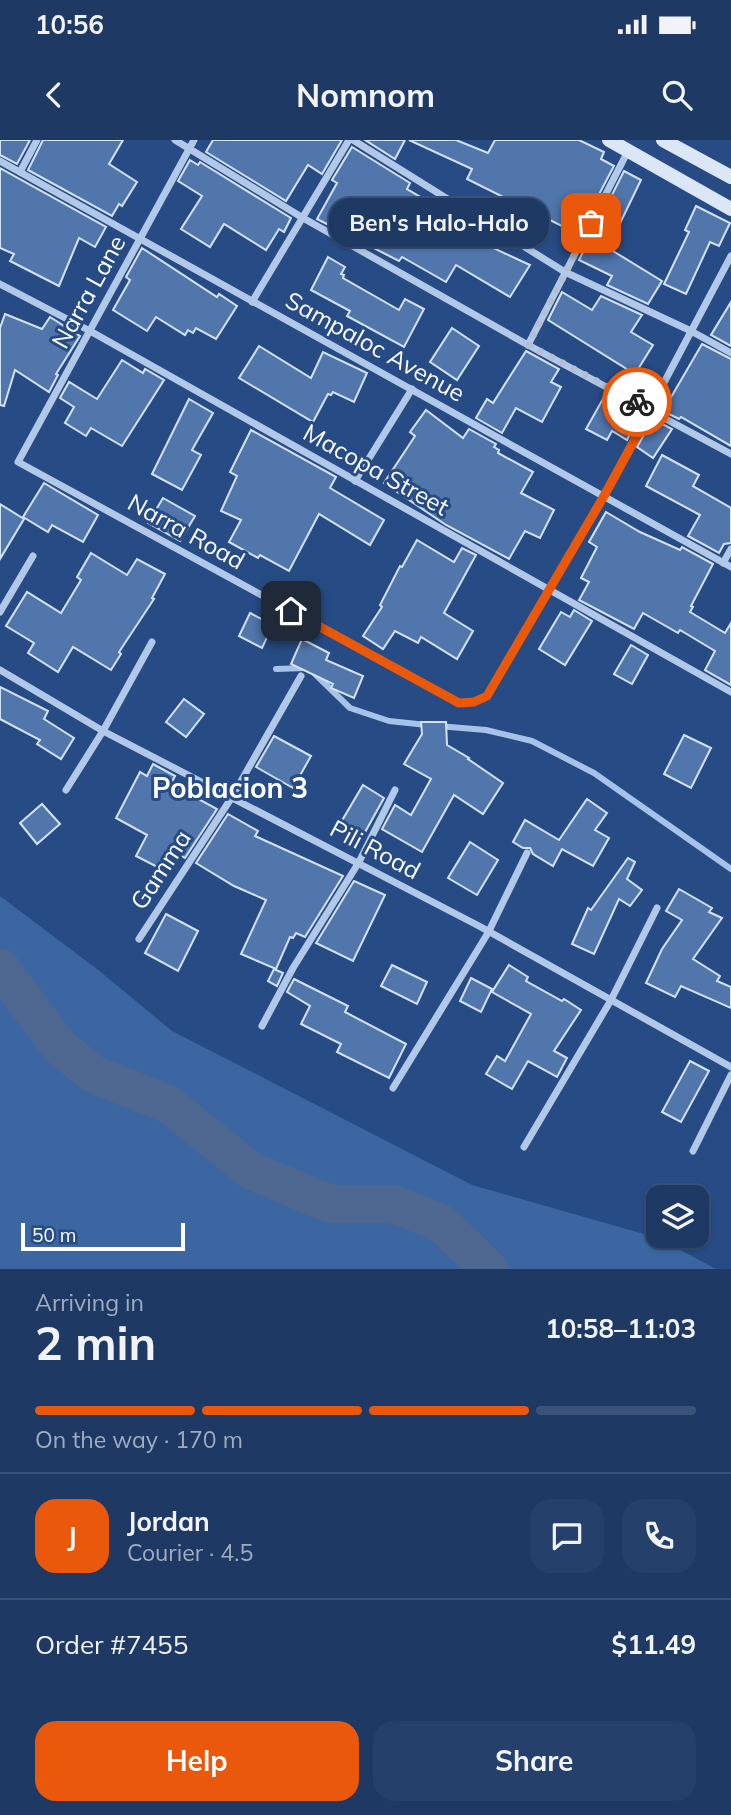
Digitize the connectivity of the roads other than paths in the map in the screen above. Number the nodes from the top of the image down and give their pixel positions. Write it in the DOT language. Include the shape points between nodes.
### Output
graph roads {
  1 [pos="37,140"];
  2 [pos="175,140"];
  3 [pos="351,140"];
  4 [pos="609,140"];
  5 [pos="663,140"];
  6 [pos="192,144"];
  7 [pos="628,150"];
  8 [pos="0,161"];
  9 [pos="20,173"];
  10 [pos="731,177"];
  11 [pos="731,209"];
  12 [pos="303,218"];
  13 [pos="139,239"];
  14 [pos="731,256"];
  15 [pos="565,272"];
  16 [pos="0,284"];
  17 [pos="252,302"];
  18 [pos="90,331"];
  19 [pos="691,331"];
  20 [pos="528,345"];
  21 [pos="731,353"];
  22 [pos="412,389"];
  23 [pos="651,410"];
  24 [pos="731,454"];
  25 [pos="18,462"];
  26 [pos="355,481"];
  27 [pos="604,496"];
  28 [pos="731,549"];
  29 [pos="33,556"];
  30 [pos="727,565"];
  31 [pos="548,589"];
  32 [pos="0,612"];
  33 [pos="152,642"];
  34 [pos="0,670"];
  35 [pos="301,676"];
  36 [pos="731,692"];
  37 [pos="103,731"];
  38 [pos="66,790"];
  39 [pos="395,790"];
  40 [pos="232,797"];
  41 [pos="527,853"];
  42 [pos="359,862"];
  43 [pos="657,908"];
  44 [pos="488,933"];
  45 [pos="139,939"];
  46 [pos="611,1000"];
  47 [pos="262,1026"];
  48 [pos="731,1067"];
  49 [pos="731,1075"];
  50 [pos="393,1087"];
  51 [pos="524,1147"];
  52 [pos="693,1151"];
  1 -- 9 [label="street"];
  2 -- 6 [label="street"];
  3 -- 12 [label="street"];
  3 -- 15 [label="street"];
  4 -- 7 [label="main road"];
  5 -- 10 [label="main road"];
  6 -- 12 [label="street"];
  6 -- 13 [label="street, Narra Lane"];
  7 -- 11 [label="main road"];
  7 -- 15 [label="street"];
  8 -- 9 [label="street, Sampaloc Avenue"];
  9 -- 13 [label="street, Sampaloc Avenue"];
  12 -- 17 [label="street"];
  12 -- 20 [label="street"];
  13 -- 17 [label="street, Sampaloc Avenue"];
  13 -- 18 [label="street, Narra Lane"];
  14 -- 19 [label="street, Narra Road"];
  15 -- 19 [label="street"];
  15 -- 20 [label="street"];
  16 -- 18 [label="street, Macopa Street"];
  17 -- 22 [label="street, Sampaloc Avenue"];
  18 -- 25 [label="street, Narra Lane"];
  18 -- 26 [label="street, Macopa Street"];
  19 -- 21 [label="street"];
  19 -- 23 [label="street, Narra Road"];
  20 -- 23 [label="street"];
  22 -- 26 [label="street"];
  22 -- 27 [label="street, Sampaloc Avenue"];
  23 -- 24 [label="street"];
  23 -- 27 [label="street, Narra Road"];
  25 -- 31 [label="street, Narra Road" via="459,703 487,696"];
  26 -- 31 [label="street, Macopa Street"];
  27 -- 30 [label="street, Sampaloc Avenue"];
  27 -- 31 [label="street, Narra Road"];
  28 -- 30 [label="street"];
  29 -- 32 [label="street"];
  31 -- 36 [label="street, Macopa Street"];
  33 -- 37 [label="street"];
  34 -- 37 [label="street, Pili Road"];
  35 -- 40 [label="street, Gamma"];
  37 -- 38 [label="street"];
  37 -- 40 [label="street, Pili Road"];
  39 -- 42 [label="street"];
  40 -- 42 [label="street, Pili Road"];
  40 -- 45 [label="street, Gamma"];
  41 -- 44 [label="street"];
  42 -- 44 [label="street, Pili Road"];
  42 -- 47 [label="street"];
  43 -- 46 [label="street"];
  44 -- 46 [label="street, Pili Road"];
  44 -- 50 [label="street"];
  46 -- 48 [label="street, Pili Road"];
  46 -- 51 [label="street"];
  49 -- 52 [label="street"];
}
